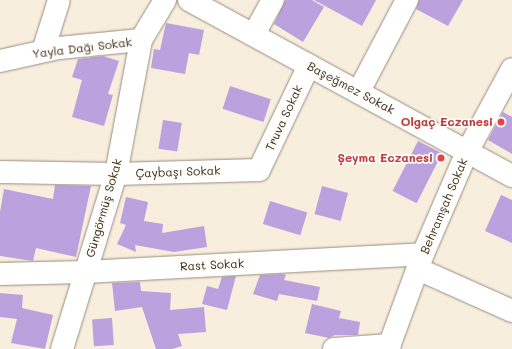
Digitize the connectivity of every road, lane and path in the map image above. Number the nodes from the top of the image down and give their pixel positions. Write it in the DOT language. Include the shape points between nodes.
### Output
graph roads {
  1 [pos="59,0"];
  2 [pos="164,0"];
  3 [pos="189,0"];
  4 [pos="273,0"];
  5 [pos="407,0"];
  6 [pos="254,34"];
  7 [pos="141,40"];
  8 [pos="43,51"];
  9 [pos="0,61"];
  10 [pos="309,65"];
  11 [pos="512,69"];
  12 [pos="359,91"];
  13 [pos="467,152"];
  14 [pos="260,170"];
  15 [pos="0,172"];
  16 [pos="116,174"];
  17 [pos="512,176"];
  18 [pos="420,261"];
  19 [pos="85,272"];
  20 [pos="0,274"];
  21 [pos="512,311"];
  22 [pos="389,347"];
  23 [pos="62,349"];
  24 [pos="334,349"];
  1 -- 8 [label="street"];
  2 -- 7 [label="street, Güngörmüş Sokak"];
  3 -- 6 [label="street, Başeğmez Sokak"];
  4 -- 6 [label="street"];
  5 -- 12 [label="street"];
  6 -- 10 [label="street, Başeğmez Sokak"];
  7 -- 8 [label="street, Yayla Dağı Sokak"];
  7 -- 16 [label="street, Güngörmüş Sokak"];
  8 -- 9 [label="street, Yayla Dağı Sokak"];
  10 -- 12 [label="street, Başeğmez Sokak"];
  10 -- 14 [label="street, Truva Sokak"];
  11 -- 13 [label="street, Behramşah Sokak"];
  12 -- 13 [label="street, Başeğmez Sokak"];
  13 -- 17 [label="street, Başeğmez Sokak"];
  13 -- 18 [label="street, Behramşah Sokak"];
  14 -- 16 [label="street, Çaybaşı Sokak"];
  15 -- 16 [label="street, Çaybaşı Sokak"];
  16 -- 19 [label="street, Güngörmüş Sokak"];
  18 -- 19 [label="street, Rast Sokak"];
  18 -- 21 [label="street"];
  18 -- 22 [label="street, Behramşah Sokak"];
  19 -- 20 [label="street, Rast Sokak"];
  19 -- 23 [label="street, Güngörmüş Sokak"];
  22 -- 24 [label="street"];
}
